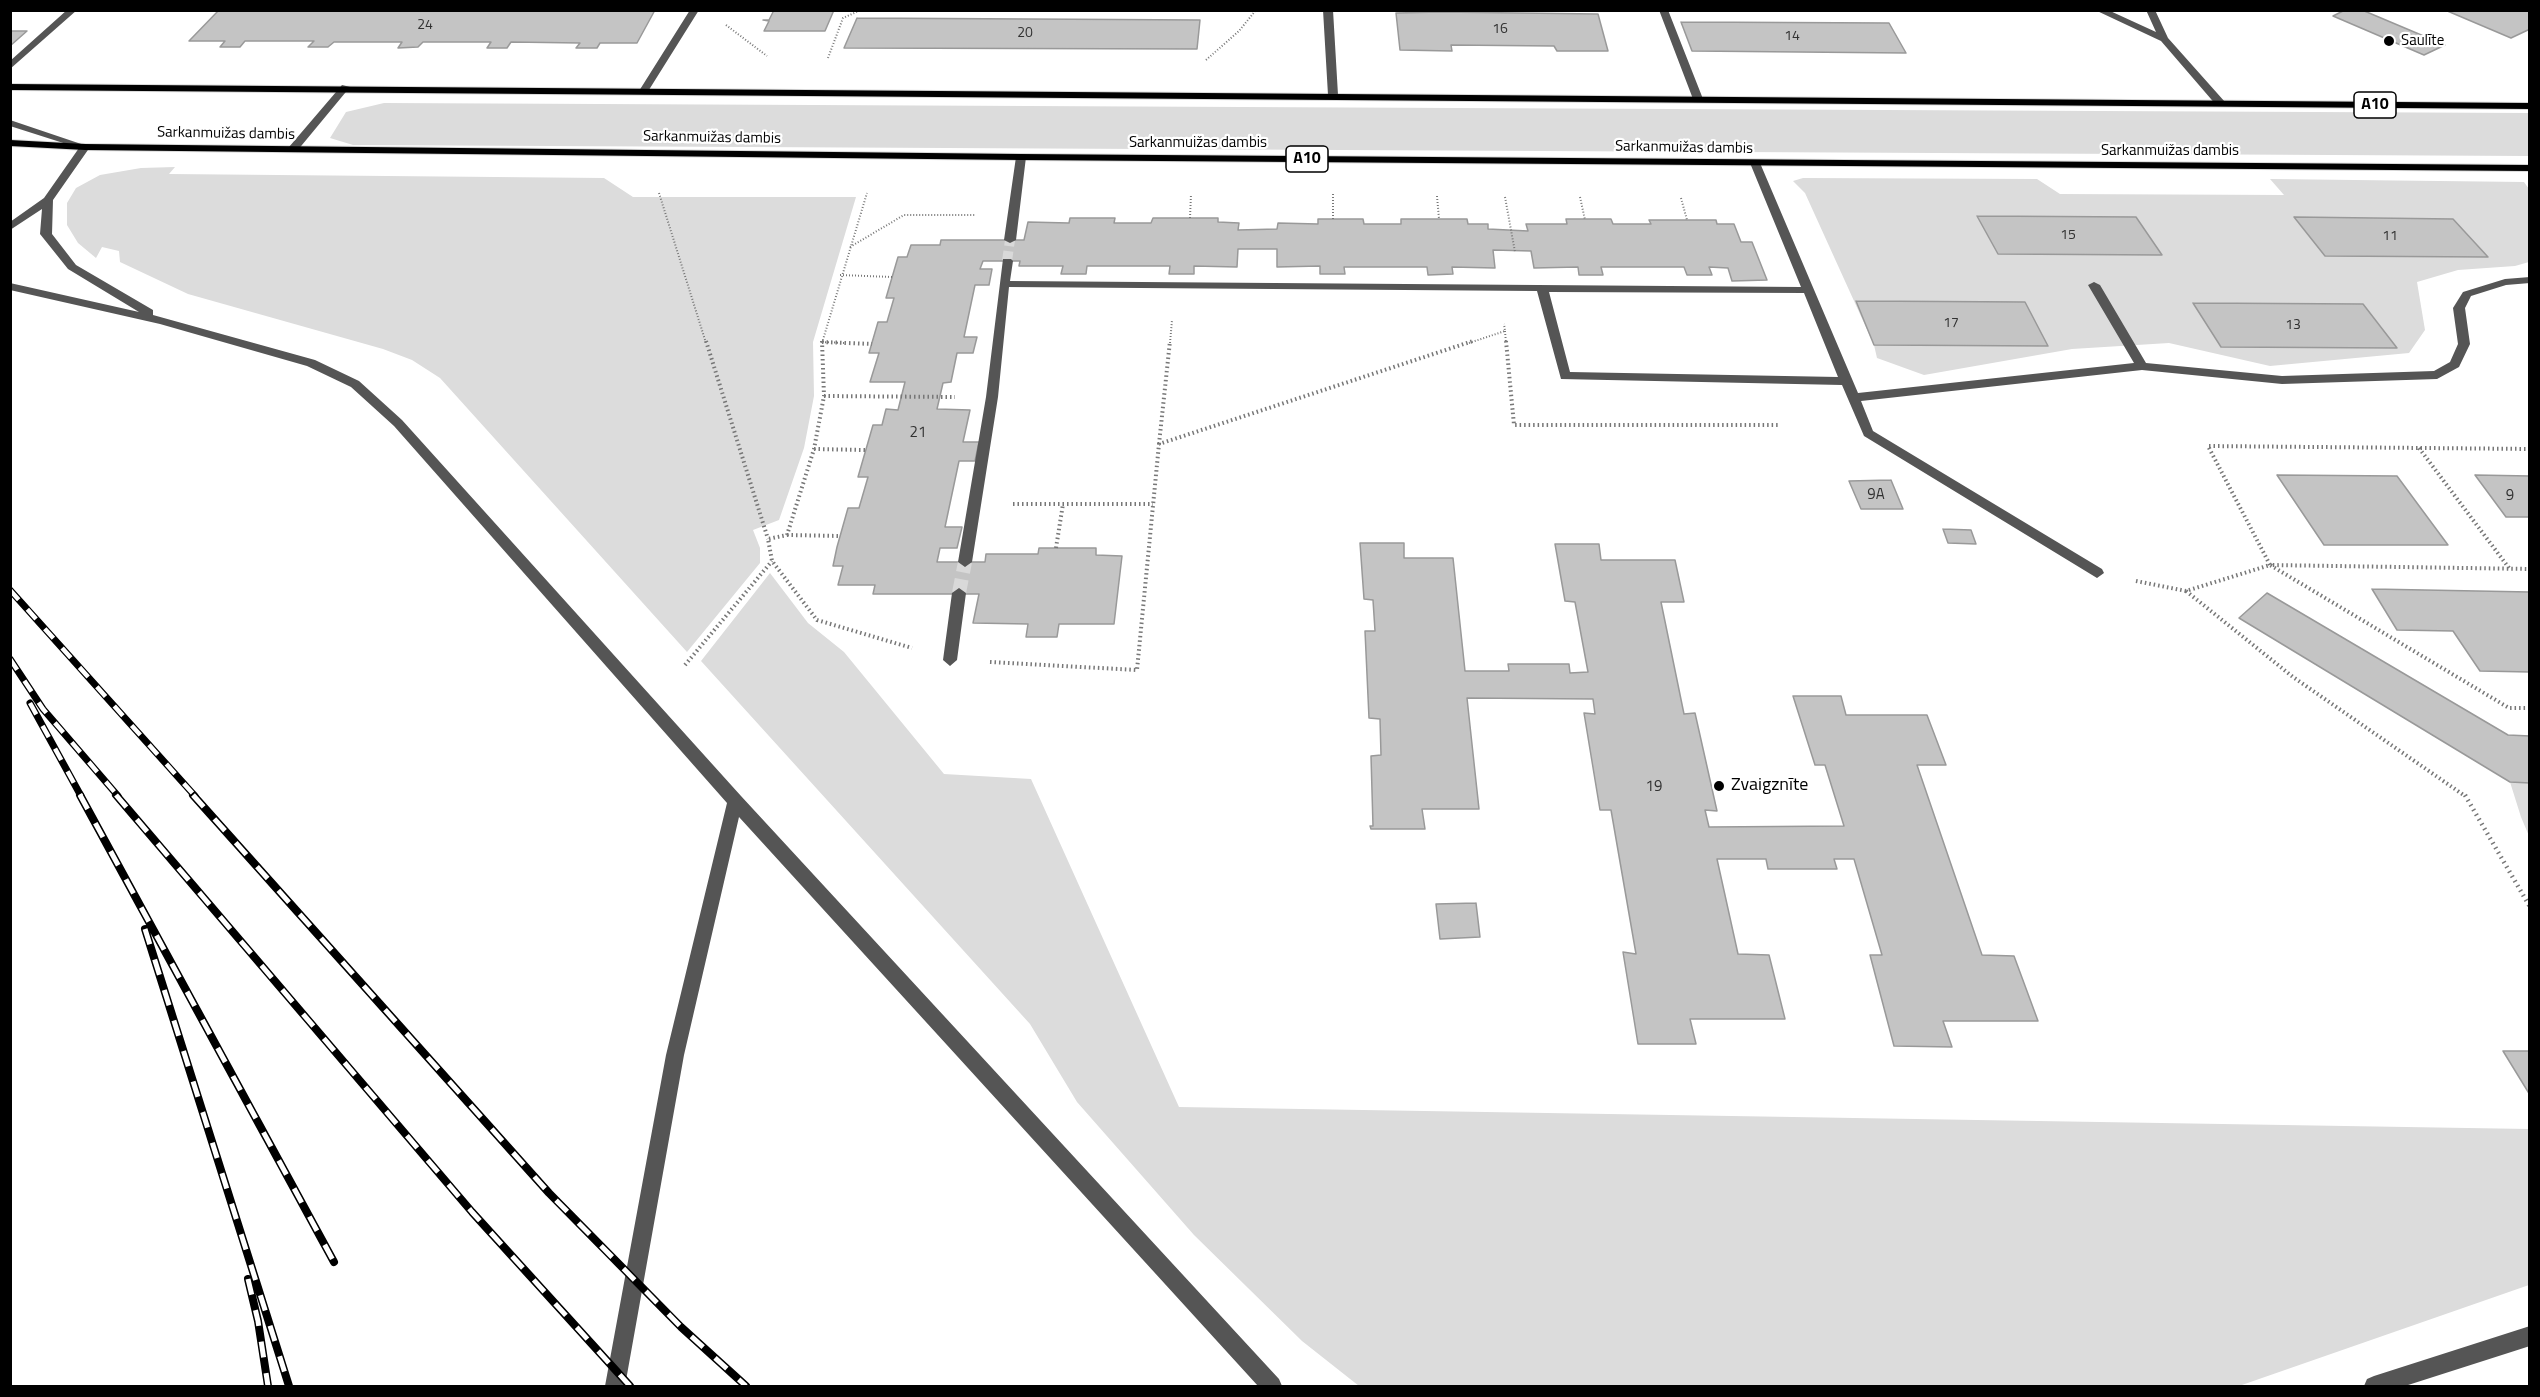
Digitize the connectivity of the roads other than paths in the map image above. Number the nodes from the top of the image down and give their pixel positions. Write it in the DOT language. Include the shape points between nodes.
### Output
graph roads {
  1 [pos="73,10"];
  2 [pos="694,10"];
  3 [pos="1328,10"];
  4 [pos="1663,10"];
  5 [pos="2099,10"];
  6 [pos="2150,10"];
  7 [pos="2164,39"];
  8 [pos="10,66"];
  9 [pos="10,87"];
  10 [pos="345,87"];
  11 [pos="644,91"];
  12 [pos="1333,95"];
  13 [pos="1698,99"];
  14 [pos="2221,104"];
  15 [pos="2529,106"];
  16 [pos="10,123"];
  17 [pos="10,143"];
  18 [pos="85,147"];
  19 [pos="293,149"];
  20 [pos="1021,157"];
  21 [pos="1755,163"];
  22 [pos="2529,168"];
  23 [pos="48,200"];
  24 [pos="10,227"];
  25 [pos="1010,240"];
  26 [pos="1007,261"];
  27 [pos="2529,280"];
  28 [pos="1004,284"];
  29 [pos="2094,285"];
  30 [pos="10,286"];
  31 [pos="1542,288"];
  32 [pos="1807,290"];
  33 [pos="162,321"];
  34 [pos="2142,366"];
  35 [pos="1845,381"];
  36 [pos="1853,398"];
  37 [pos="965,562"];
  38 [pos="2097,573"];
  39 [pos="959,593"];
  40 [pos="950,660"];
  41 [pos="735,801"];
  42 [pos="2529,1336"];
  43 [pos="615,1386"];
  44 [pos="1272,1386"];
  45 [pos="2374,1386"];
  1 -- 8 [label="street"];
  2 -- 11 [label="street"];
  3 -- 12 [label="street"];
  4 -- 13 [label="street"];
  5 -- 7 [label="street"];
  6 -- 7 [label="street"];
  7 -- 14 [label="street"];
  9 -- 10 [label="main road, A10"];
  10 -- 11 [label="main road, A10"];
  10 -- 19 [label="street"];
  11 -- 12 [label="main road, A10"];
  12 -- 13 [label="main road, A10"];
  13 -- 14 [label="main road, A10"];
  14 -- 15 [label="main road, A10"];
  16 -- 18 [label="street"];
  17 -- 18 [label="main road, Sarkanmuižas dambis / A10"];
  18 -- 19 [label="main road, Sarkanmuižas dambis / A10"];
  18 -- 23 [label="street"];
  19 -- 20 [label="main road, Sarkanmuižas dambis / A10"];
  20 -- 21 [label="main road, Sarkanmuižas dambis / A10"];
  20 -- 25 [label="street"];
  21 -- 22 [label="main road, Sarkanmuižas dambis / A10"];
  21 -- 32 [label="street"];
  23 -- 24 [label="street"];
  23 -- 33 [label="street" via="46,234 72,267"];
  26 -- 28 [label="street"];
  27 -- 34 [label="street" via="2505,282 2467,294 2459,308 2464,344 2455,364 2437,375 2282,380"];
  28 -- 31 [label="street"];
  28 -- 37 [label="street" via="992,397"];
  29 -- 34 [label="street"];
  30 -- 33 [label="street"];
  31 -- 32 [label="street"];
  31 -- 35 [label="street" via="1564,376"];
  32 -- 35 [label="street"];
  33 -- 41 [label="street" via="311,363 355,384 398,423"];
  34 -- 36 [label="street"];
  35 -- 36 [label="street"];
  36 -- 38 [label="street" via="1868,433"];
  39 -- 40 [label="street"];
  41 -- 43 [label="street" via="675,1055"];
  41 -- 44 [label="street"];
  42 -- 45 [label="street"];
}
